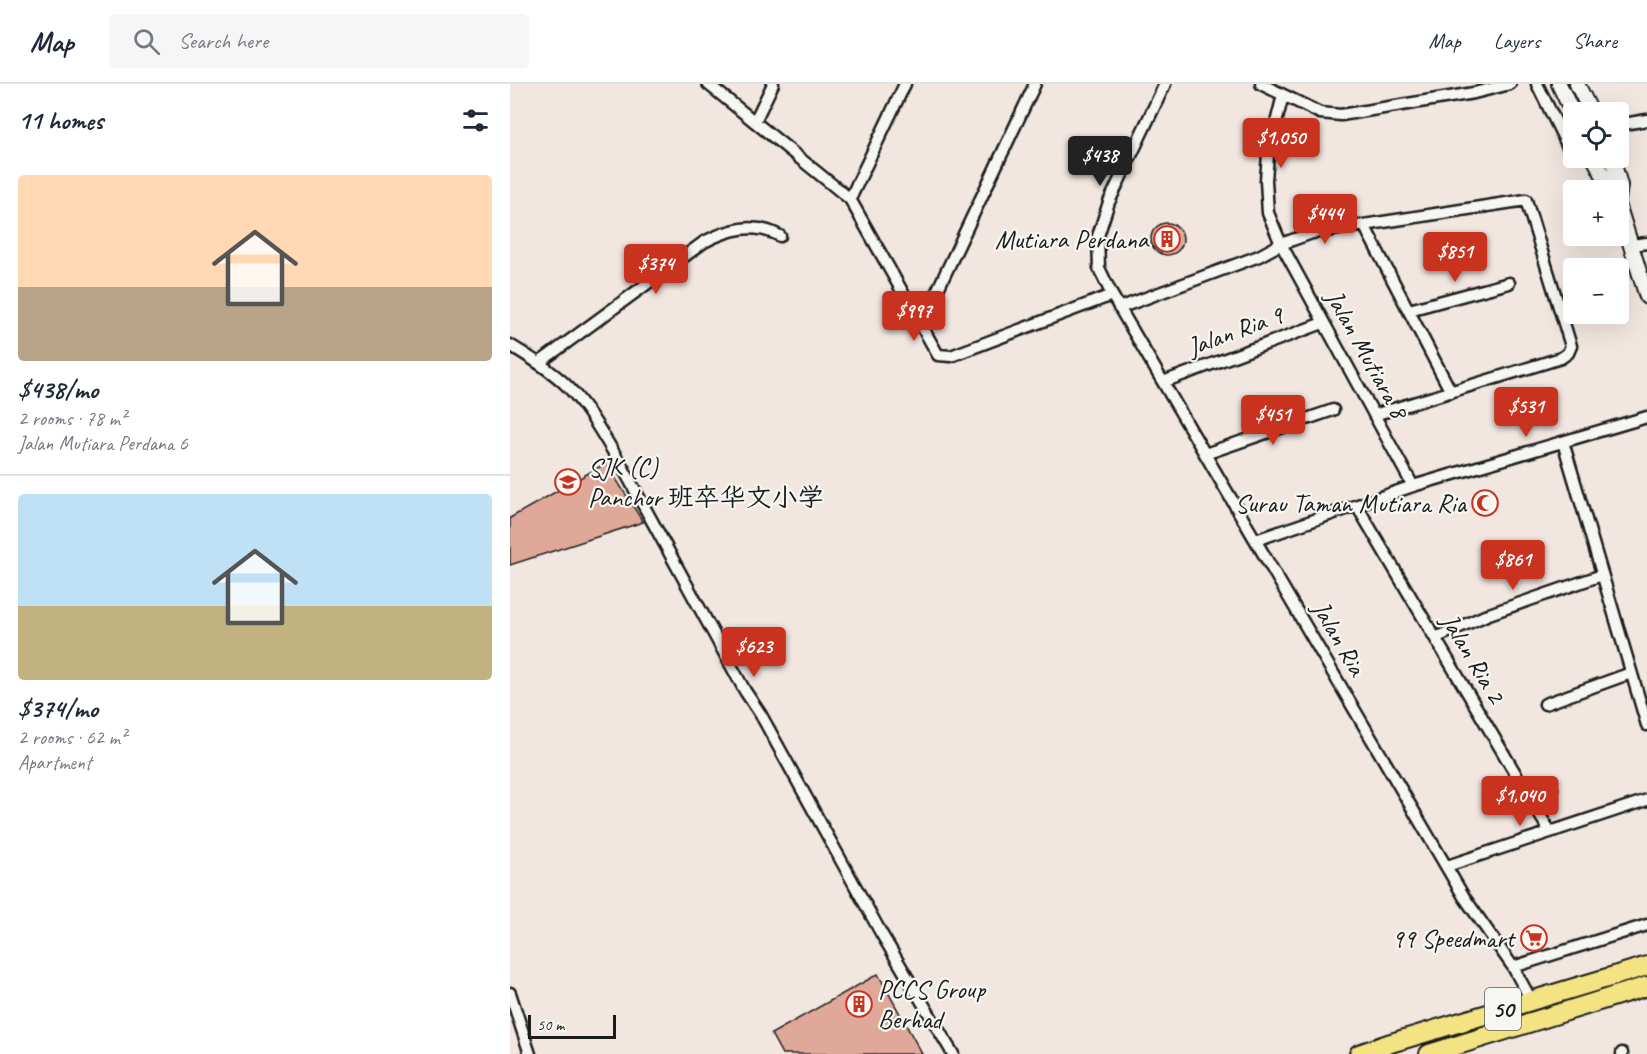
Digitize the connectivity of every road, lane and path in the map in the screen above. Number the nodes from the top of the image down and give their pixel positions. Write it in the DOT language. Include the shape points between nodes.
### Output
graph roads {
  1 [pos="708,84"];
  2 [pos="773,84"];
  3 [pos="905,84"];
  4 [pos="1035,84"];
  5 [pos="1165,84"];
  6 [pos="1261,84"];
  7 [pos="1510,84"];
  8 [pos="1537,84"];
  9 [pos="1559,84"];
  10 [pos="1577,84"];
  11 [pos="1283,95"];
  12 [pos="1567,102"];
  13 [pos="1586,102"];
  14 [pos="1647,120"];
  15 [pos="755,121"];
  16 [pos="1629,123"];
  17 [pos="1563,137"];
  18 [pos="850,199"];
  19 [pos="1364,225"];
  20 [pos="780,236"];
  21 [pos="1629,238"];
  22 [pos="1647,243"];
  23 [pos="1281,244"];
  24 [pos="1631,245"];
  25 [pos="1509,283"];
  26 [pos="1112,295"];
  27 [pos="1647,297"];
  28 [pos="1119,308"];
  29 [pos="1409,310"];
  30 [pos="915,315"];
  31 [pos="1323,323"];
  32 [pos="510,345"];
  33 [pos="539,363"];
  34 [pos="1163,382"];
  35 [pos="1451,392"];
  36 [pos="1333,410"];
  37 [pos="1374,416"];
  38 [pos="1647,417"];
  39 [pos="1563,442"];
  40 [pos="1205,454"];
  41 [pos="1413,486"];
  42 [pos="1357,506"];
  43 [pos="1256,540"];
  44 [pos="1602,575"];
  45 [pos="1435,638"];
  46 [pos="1631,673"];
  47 [pos="1545,705"];
  48 [pos="1647,725"];
  49 [pos="1647,800"];
  50 [pos="1550,832"];
  51 [pos="1447,866"];
  52 [pos="1647,924"];
  53 [pos="1647,966"];
  54 [pos="1513,967"];
  55 [pos="1647,986"];
  56 [pos="510,993"];
  57 [pos="1531,1000"];
  58 [pos="530,1054"];
  59 [pos="953,1054"];
  60 [pos="1359,1054"];
  61 [pos="1430,1054"];
  1 -- 15 [label="street"];
  2 -- 15 [label="street"];
  3 -- 18 [label="street"];
  4 -- 30 [label="street" via="930,306"];
  5 -- 26 [label="street, Jalan Ria" via="1109,202 1098,236 1099,268"];
  6 -- 11 [label="street"];
  7 -- 11 [label="street" via="1341,115 1320,113"];
  8 -- 17 [label="street"];
  9 -- 12 [label="street"];
  10 -- 13 [label="street"];
  11 -- 23 [label="street, Jalan Mutiara 8" via="1266,180 1268,213"];
  14 -- 16 [label="street"];
  15 -- 18 [label="street"];
  18 -- 30 [label="street"];
  19 -- 23 [label="street" via="1312,233"];
  19 -- 29 [label="street"];
  19 -- 35 [label="street" via="1526,200 1571,346 1561,358"];
  20 -- 33 [label="street" via="752,228 720,234 704,242"];
  21 -- 24 [label="street"];
  22 -- 24 [label="street"];
  23 -- 28 [label="street" via="1259,256"];
  23 -- 31 [label="street, Jalan Mutiara 8"];
  24 -- 27 [label="street"];
  25 -- 29 [label="street"];
  26 -- 28 [label="street, Jalan Ria"];
  26 -- 30 [label="street" via="951,356 938,355"];
  28 -- 34 [label="street, Jalan Ria"];
  29 -- 35 [label="street"];
  31 -- 34 [label="street, Jalan Ria 9"];
  31 -- 37 [label="street, Jalan Mutiara 8"];
  32 -- 33 [label="street"];
  33 -- 59 [label="street" via="565,383 623,468 881,933"];
  34 -- 40 [label="street, Jalan Ria"];
  35 -- 37 [label="street"];
  36 -- 40 [label="street"];
  37 -- 41 [label="street, Jalan Mutiara 8"];
  38 -- 39 [label="street"];
  39 -- 41 [label="street"];
  39 -- 44 [label="street"];
  40 -- 43 [label="street, Jalan Ria"];
  41 -- 42 [label="street"];
  42 -- 43 [label="street"];
  42 -- 45 [label="street, Jalan Ria 2"];
  43 -- 51 [label="street, Jalan Ria"];
  44 -- 45 [label="street"];
  44 -- 46 [label="street"];
  45 -- 50 [label="street, Jalan Ria 2"];
  46 -- 47 [label="street"];
  46 -- 48 [label="street"];
  49 -- 50 [label="street"];
  50 -- 51 [label="street"];
  51 -- 54 [label="street, Jalan Ria"];
  52 -- 54 [label="street"];
  53 -- 57 [label="highway, 50"];
  54 -- 57 [label="street, Jalan Ria"];
  55 -- 61 [label="highway, 50"];
  56 -- 58 [label="street"];
  57 -- 60 [label="highway, 50"];
}
